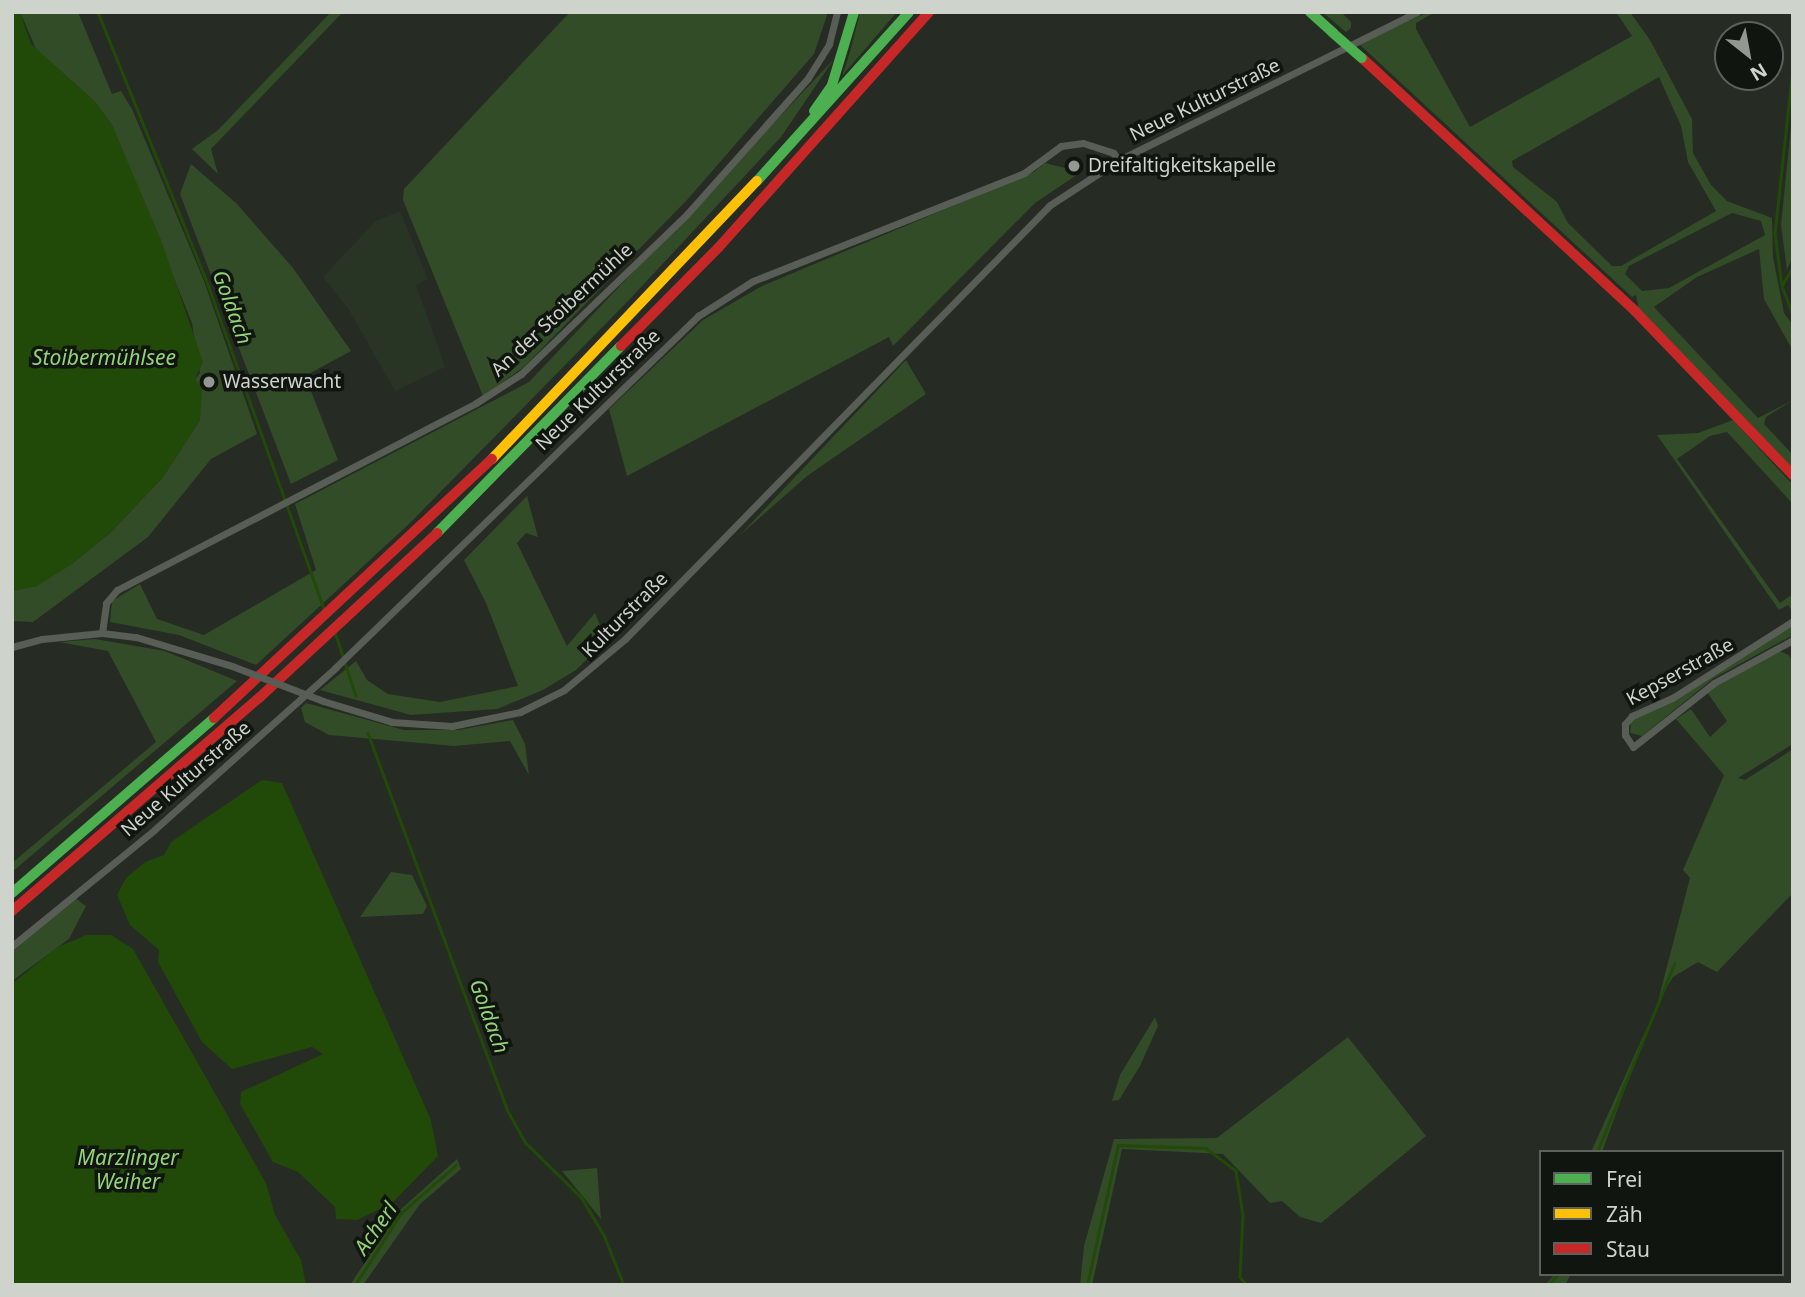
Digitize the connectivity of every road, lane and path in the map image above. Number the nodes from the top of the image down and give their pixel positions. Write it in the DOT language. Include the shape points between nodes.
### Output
graph roads {
  1 [pos="837,12"];
  2 [pos="854,12"];
  3 [pos="909,12"];
  4 [pos="929,12"];
  5 [pos="1310,12"];
  6 [pos="1418,12"];
  7 [pos="785,153"];
  8 [pos="1119,160"];
  9 [pos="1793,475"];
  10 [pos="1793,621"];
  11 [pos="102,633"];
  12 [pos="1793,640"];
  13 [pos="12,647"];
  14 [pos="12,893"];
  15 [pos="12,911"];
  16 [pos="12,946"];
  1 -- 11 [label="street, An der Stoibermühle" via="829,44 808,78 687,214 527,369 476,403 113,593 106,603"];
  2 -- 7 [label="main road" via="832,85 790,137"];
  3 -- 7 [label="main road"];
  4 -- 15 [label="main road" via="614,356 342,623"];
  5 -- 9 [label="main road, bridge" via="1635,311"];
  6 -- 8 [label="street, Neue Kulturstraße"];
  7 -- 14 [label="main road" via="525,428 321,623"];
  8 -- 11 [label="street, Kulturstraße, bridge" via="1050,205 634,629 572,685 520,712 453,726 392,722 232,666 136,637"];
  8 -- 16 [label="street, Neue Kulturstraße" via="1113,153 1083,144 1062,146 1024,173 753,281 720,302 640,368 335,668 154,830"];
  10 -- 12 [label="street, Kepserstraße" via="1672,698 1632,716 1625,724 1625,735 1633,747 1714,683"];
  11 -- 13 [label="street, Kulturstraße"];
}
